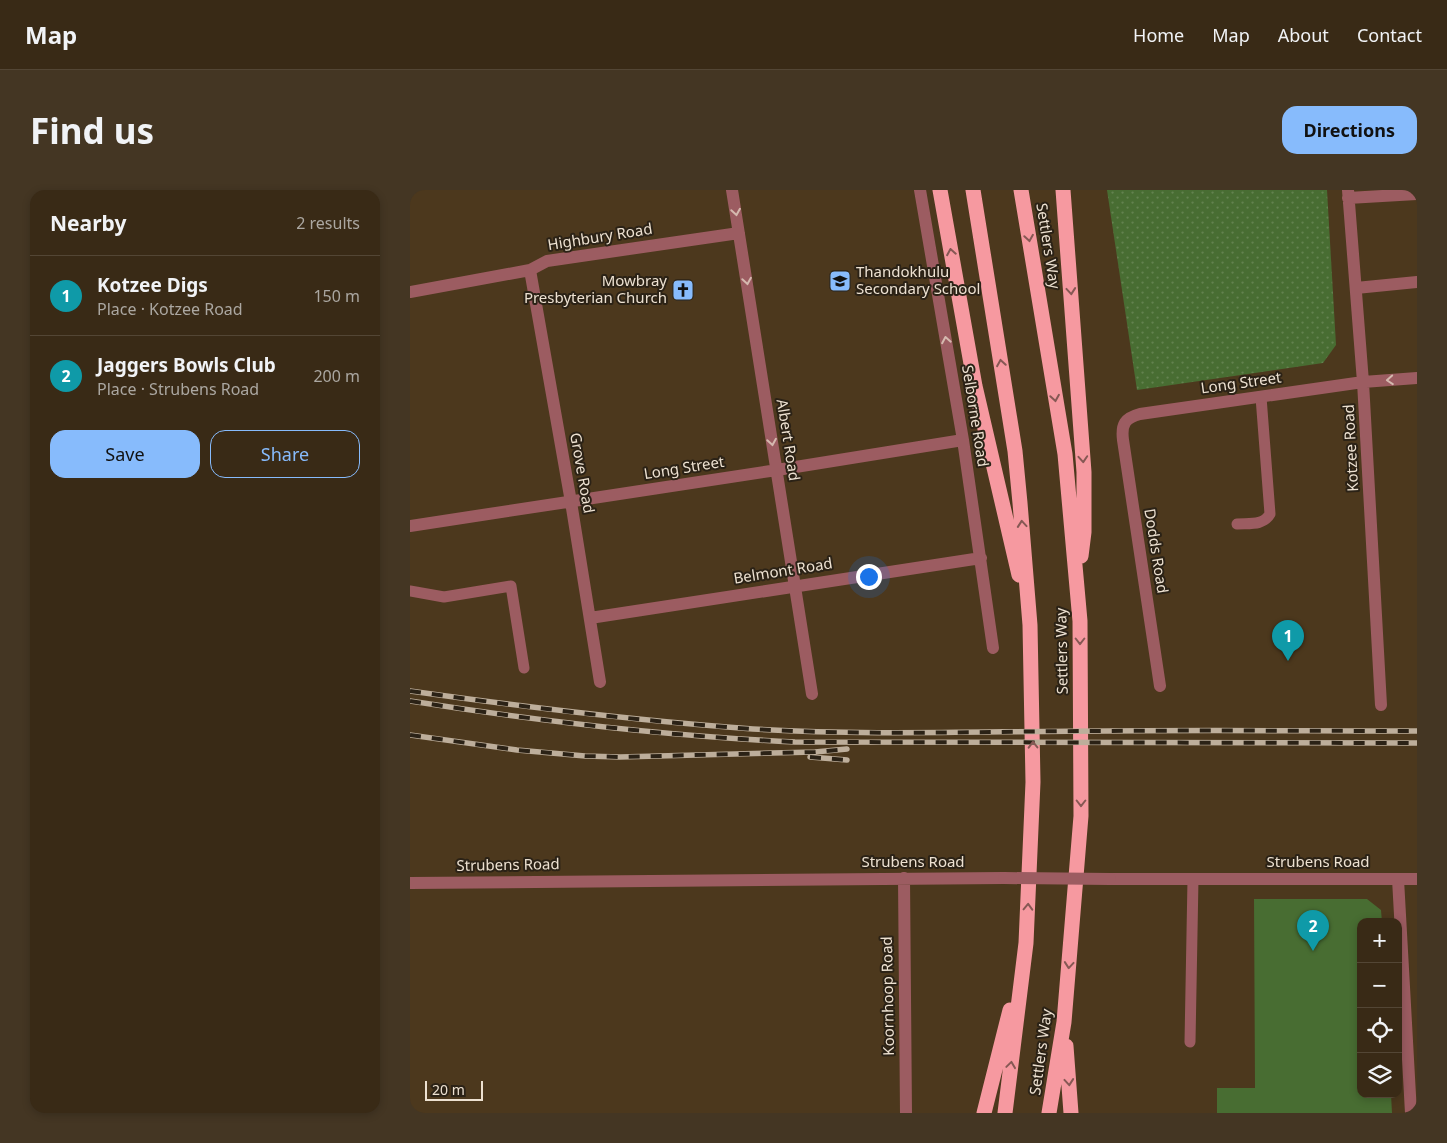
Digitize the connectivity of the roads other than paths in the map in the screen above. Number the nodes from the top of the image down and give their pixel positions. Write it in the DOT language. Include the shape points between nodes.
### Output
graph roads {
  1 [pos="732,190"];
  2 [pos="920,190"];
  3 [pos="940,190"];
  4 [pos="972,190"];
  5 [pos="1021,190"];
  6 [pos="1063,190"];
  7 [pos="1348,194"];
  8 [pos="1417,194"];
  9 [pos="739,233"];
  10 [pos="530,270"];
  11 [pos="1417,282"];
  12 [pos="1356,288"];
  13 [pos="410,292"];
  14 [pos="1417,378"];
  15 [pos="1363,382"];
  16 [pos="1261,396"];
  17 [pos="1126,421"];
  18 [pos="963,440"];
  19 [pos="777,470"];
  20 [pos="571,502"];
  21 [pos="1237,524"];
  22 [pos="410,526"];
  23 [pos="980,558"];
  24 [pos="795,586"];
  25 [pos="410,591"];
  26 [pos="1078,592"];
  27 [pos="590,618"];
  28 [pos="1030,625"];
  29 [pos="993,648"];
  30 [pos="524,668"];
  31 [pos="600,682"];
  32 [pos="1160,686"];
  33 [pos="812,694"];
  34 [pos="1381,705"];
  35 [pos="904,878"];
  36 [pos="1193,879"];
  37 [pos="1398,879"];
  38 [pos="1417,879"];
  39 [pos="410,883"];
  40 [pos="1025,956"];
  41 [pos="1064,1022"];
  42 [pos="1190,1042"];
  43 [pos="906,1113"];
  44 [pos="984,1113"];
  45 [pos="1005,1113"];
  46 [pos="1049,1113"];
  47 [pos="1071,1113"];
  48 [pos="1411,1113"];
  1 -- 9 [label="street, Albert Road, one-way"];
  18 -- 2 [label="street, Selborne Road, one-way"];
  28 -- 3 [label="highway, one-way" via="975,386"];
  28 -- 4 [label="highway, Settlers Way, one-way" via="1014,452"];
  5 -- 26 [label="highway, Settlers Way, one-way" via="1065,454"];
  6 -- 26 [label="highway, one-way" via="1084,472 1084,532"];
  7 -- 8 [label="street"];
  7 -- 12 [label="street, Kotzee Road"];
  9 -- 10 [label="street, Highbury Road" via="547,261"];
  9 -- 19 [label="street, Albert Road, one-way"];
  10 -- 13 [label="street, Highbury Road"];
  10 -- 20 [label="street, Grove Road"];
  11 -- 12 [label="street"];
  12 -- 15 [label="street, Kotzee Road"];
  14 -- 15 [label="street, Long Street, one-way"];
  15 -- 16 [label="street, Long Street"];
  15 -- 34 [label="street, Kotzee Road"];
  16 -- 17 [label="street, Long Street" via="1140,414"];
  16 -- 21 [label="lane" via="1270,514 1262,522"];
  17 -- 32 [label="street, Dodds Road" via="1122,430 1123,440"];
  18 -- 19 [label="street, Long Street"];
  18 -- 23 [label="street, Selborne Road"];
  19 -- 20 [label="street, Long Street"];
  19 -- 24 [label="street, Albert Road"];
  20 -- 22 [label="street, Long Street"];
  20 -- 27 [label="street, Grove Road"];
  23 -- 24 [label="street, Belmont Road"];
  23 -- 29 [label="street, Selborne Road"];
  24 -- 27 [label="street, Belmont Road"];
  24 -- 33 [label="street, Albert Road"];
  25 -- 30 [label="lane" via="444,597 511,586"];
  26 -- 41 [label="highway, Settlers Way, one-way" via="1081,816"];
  27 -- 31 [label="street, Grove Road"];
  40 -- 28 [label="highway, Settlers Way, one-way" via="1033,782"];
  35 -- 36 [label="street, Strubens Road, bridge"];
  35 -- 39 [label="street, Strubens Road"];
  35 -- 43 [label="street, Koornhoop Road"];
  36 -- 37 [label="street, Strubens Road"];
  36 -- 42 [label="lane"];
  37 -- 38 [label="street, Strubens Road"];
  37 -- 48 [label="street"];
  40 -- 44 [label="highway"];
  45 -- 40 [label="highway, Settlers Way, one-way"];
  41 -- 46 [label="highway, Settlers Way"];
  41 -- 47 [label="highway, one-way"];
}
